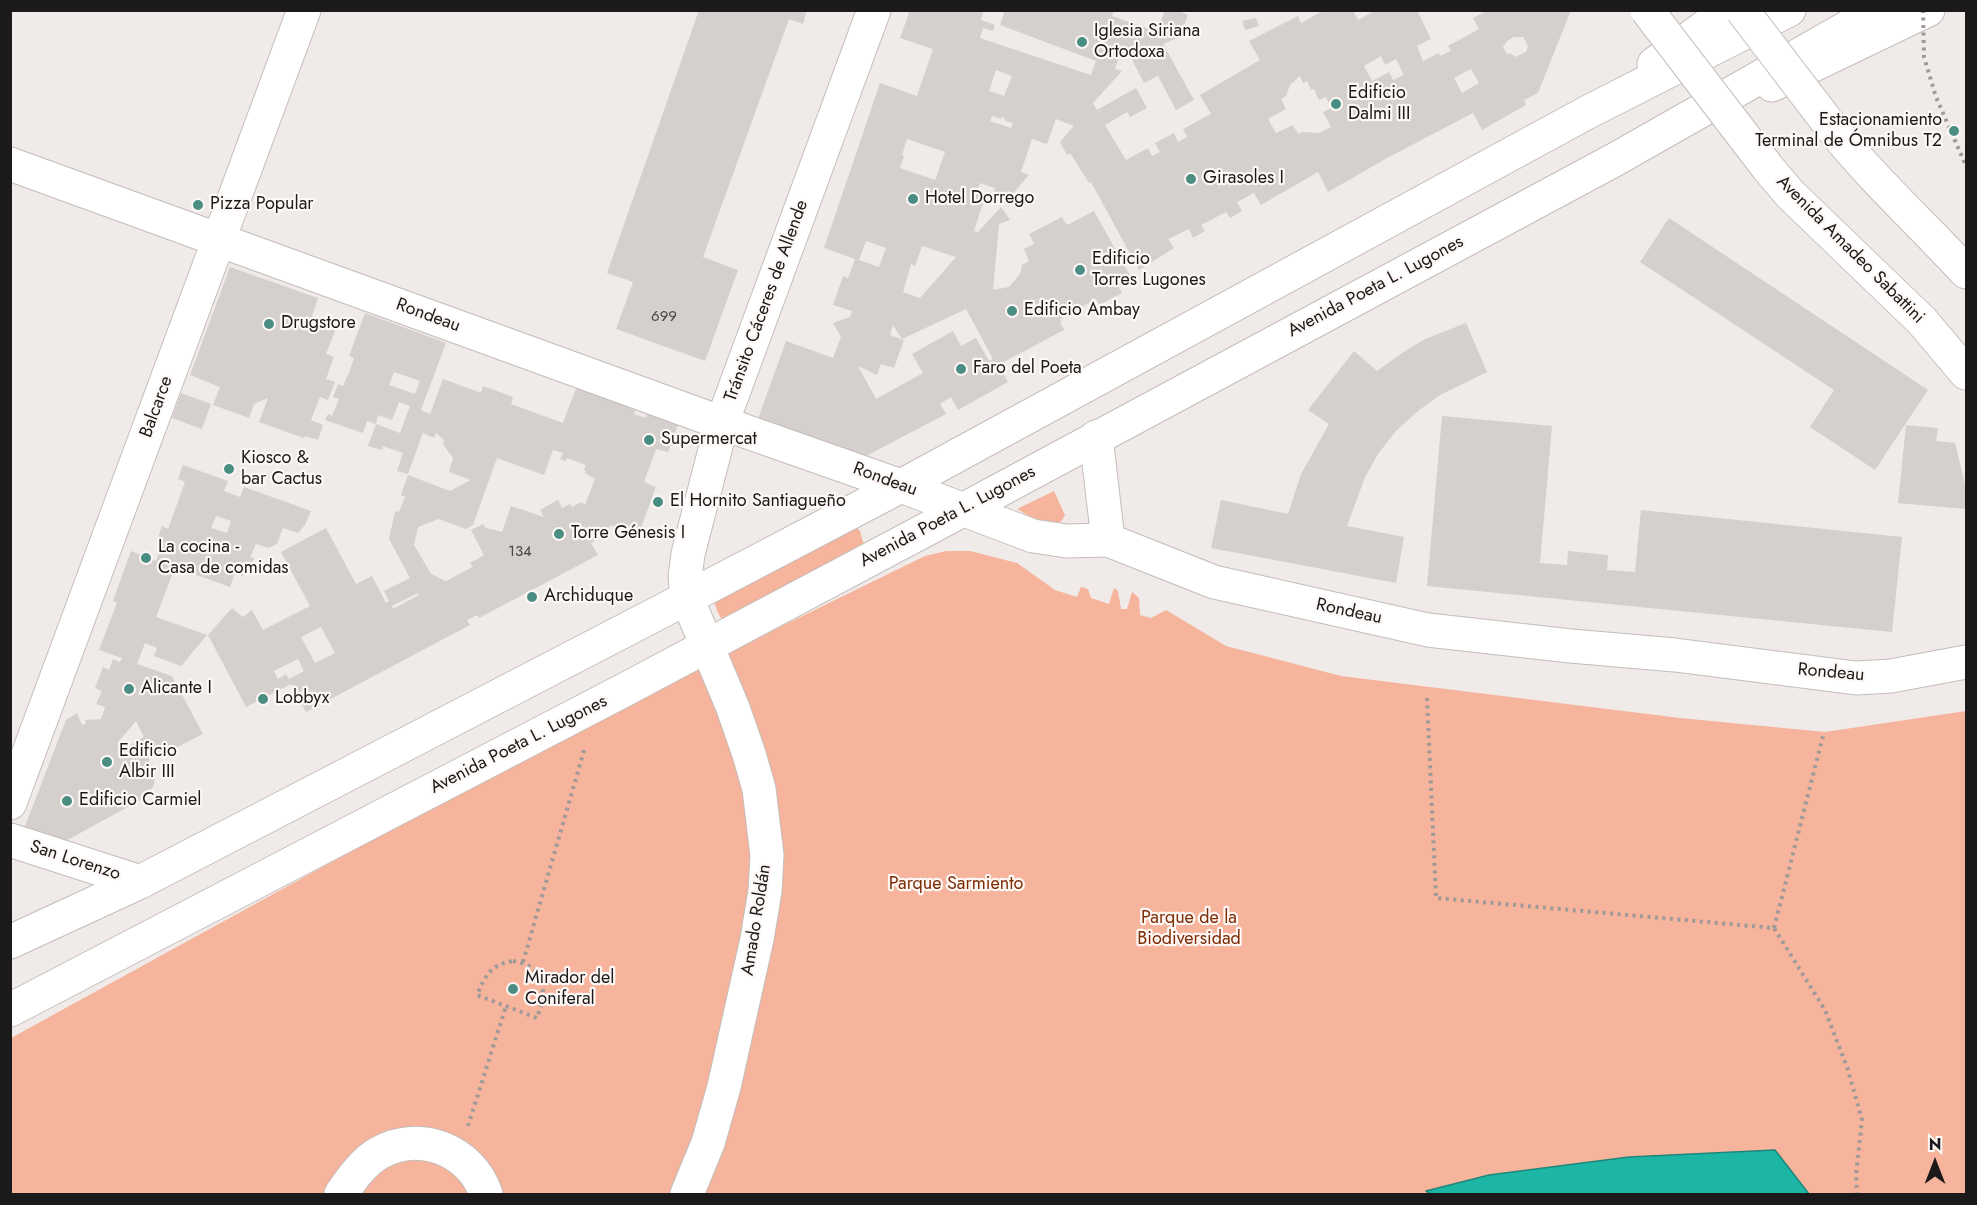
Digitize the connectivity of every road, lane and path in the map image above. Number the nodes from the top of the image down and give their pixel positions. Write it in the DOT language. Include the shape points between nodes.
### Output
graph roads {
  1 [pos="304,10"];
  2 [pos="874,10"];
  3 [pos="1647,10"];
  4 [pos="1728,10"];
  5 [pos="1742,10"];
  6 [pos="1789,10"];
  7 [pos="1878,10"];
  8 [pos="1925,10"];
  9 [pos="1588,112"];
  10 [pos="1616,159"];
  11 [pos="10,164"];
  12 [pos="1966,166"];
  13 [pos="219,239"];
  14 [pos="1966,272"];
  15 [pos="1966,374"];
  16 [pos="722,423"];
  17 [pos="1096,437"];
  18 [pos="901,486"];
  19 [pos="963,510"];
  20 [pos="1108,540"];
  21 [pos="687,598"];
  22 [pos="706,647"];
  23 [pos="1966,662"];
  24 [pos="1427,698"];
  25 [pos="598,704"];
  26 [pos="1823,736"];
  27 [pos="10,803"];
  28 [pos="10,840"];
  29 [pos="140,882"];
  30 [pos="1774,928"];
  31 [pos="10,942"];
  32 [pos="523,963"];
  33 [pos="506,1006"];
  34 [pos="10,1010"];
  35 [pos="467,1129"];
  36 [pos="341,1194"];
  37 [pos="486,1194"];
  38 [pos="687,1194"];
  39 [pos="1857,1194"];
  1 -- 13 [label="main road, Balcarce"];
  2 -- 16 [label="main road, Tránsito Cáceres de Allende"];
  3 -- 15 [label="main road, Avenida Amadeo Sabattini, bridge" via="1790,194 1922,321"];
  4 -- 9 [label="main road"];
  5 -- 14 [label="main road, bridge" via="1857,160"];
  6 -- 9 [label="main road"];
  7 -- 10 [label="main road, Avenida Poeta L. Lugones"];
  8 -- 10 [label="main road"];
  8 -- 12 [label="path, bridge" via="1924,57 1936,97"];
  9 -- 18 [label="main road"];
  10 -- 17 [label="main road, Avenida Poeta L. Lugones"];
  11 -- 13 [label="main road, Rondeau"];
  13 -- 16 [label="main road, Rondeau"];
  13 -- 27 [label="main road, Balcarce"];
  16 -- 18 [label="main road, Rondeau"];
  16 -- 21 [label="main road, Tránsito Cáceres de Allende" via="688,554"];
  17 -- 19 [label="main road, Avenida Poeta L. Lugones"];
  17 -- 20 [label="main road"];
  18 -- 19 [label="main road, Rondeau"];
  18 -- 21 [label="main road"];
  19 -- 20 [label="main road, Rondeau" via="1033,536 1067,541"];
  19 -- 22 [label="main road, Avenida Poeta L. Lugones"];
  20 -- 23 [label="main road, Rondeau" via="1214,582 1428,630 1856,678 1891,676"];
  21 -- 22 [label="main road, Tránsito Cáceres de Allende"];
  21 -- 29 [label="main road"];
  22 -- 25 [label="main road, Avenida Poeta L. Lugones"];
  22 -- 38 [label="main road, Amado Roldán" via="749,754 760,797 767,855 757,939 724,1087 708,1143"];
  24 -- 30 [label="path" via="1436,898"];
  25 -- 32 [label="path"];
  25 -- 34 [label="main road, Avenida Poeta L. Lugones"];
  26 -- 30 [label="path"];
  28 -- 29 [label="main road, San Lorenzo"];
  29 -- 31 [label="main road"];
  30 -- 39 [label="path" via="1825,1010 1848,1070 1862,1120"];
  32 -- 33 [label="path" via="513,961 494,967 486,974 477,995"];
  32 -- 33 [label="path" via="539,976 543,987 537,1018"];
  33 -- 35 [label="path"];
  36 -- 37 [label="main road" via="371,1158 394,1146 411,1143 437,1146 460,1158 472,1169"];
}
